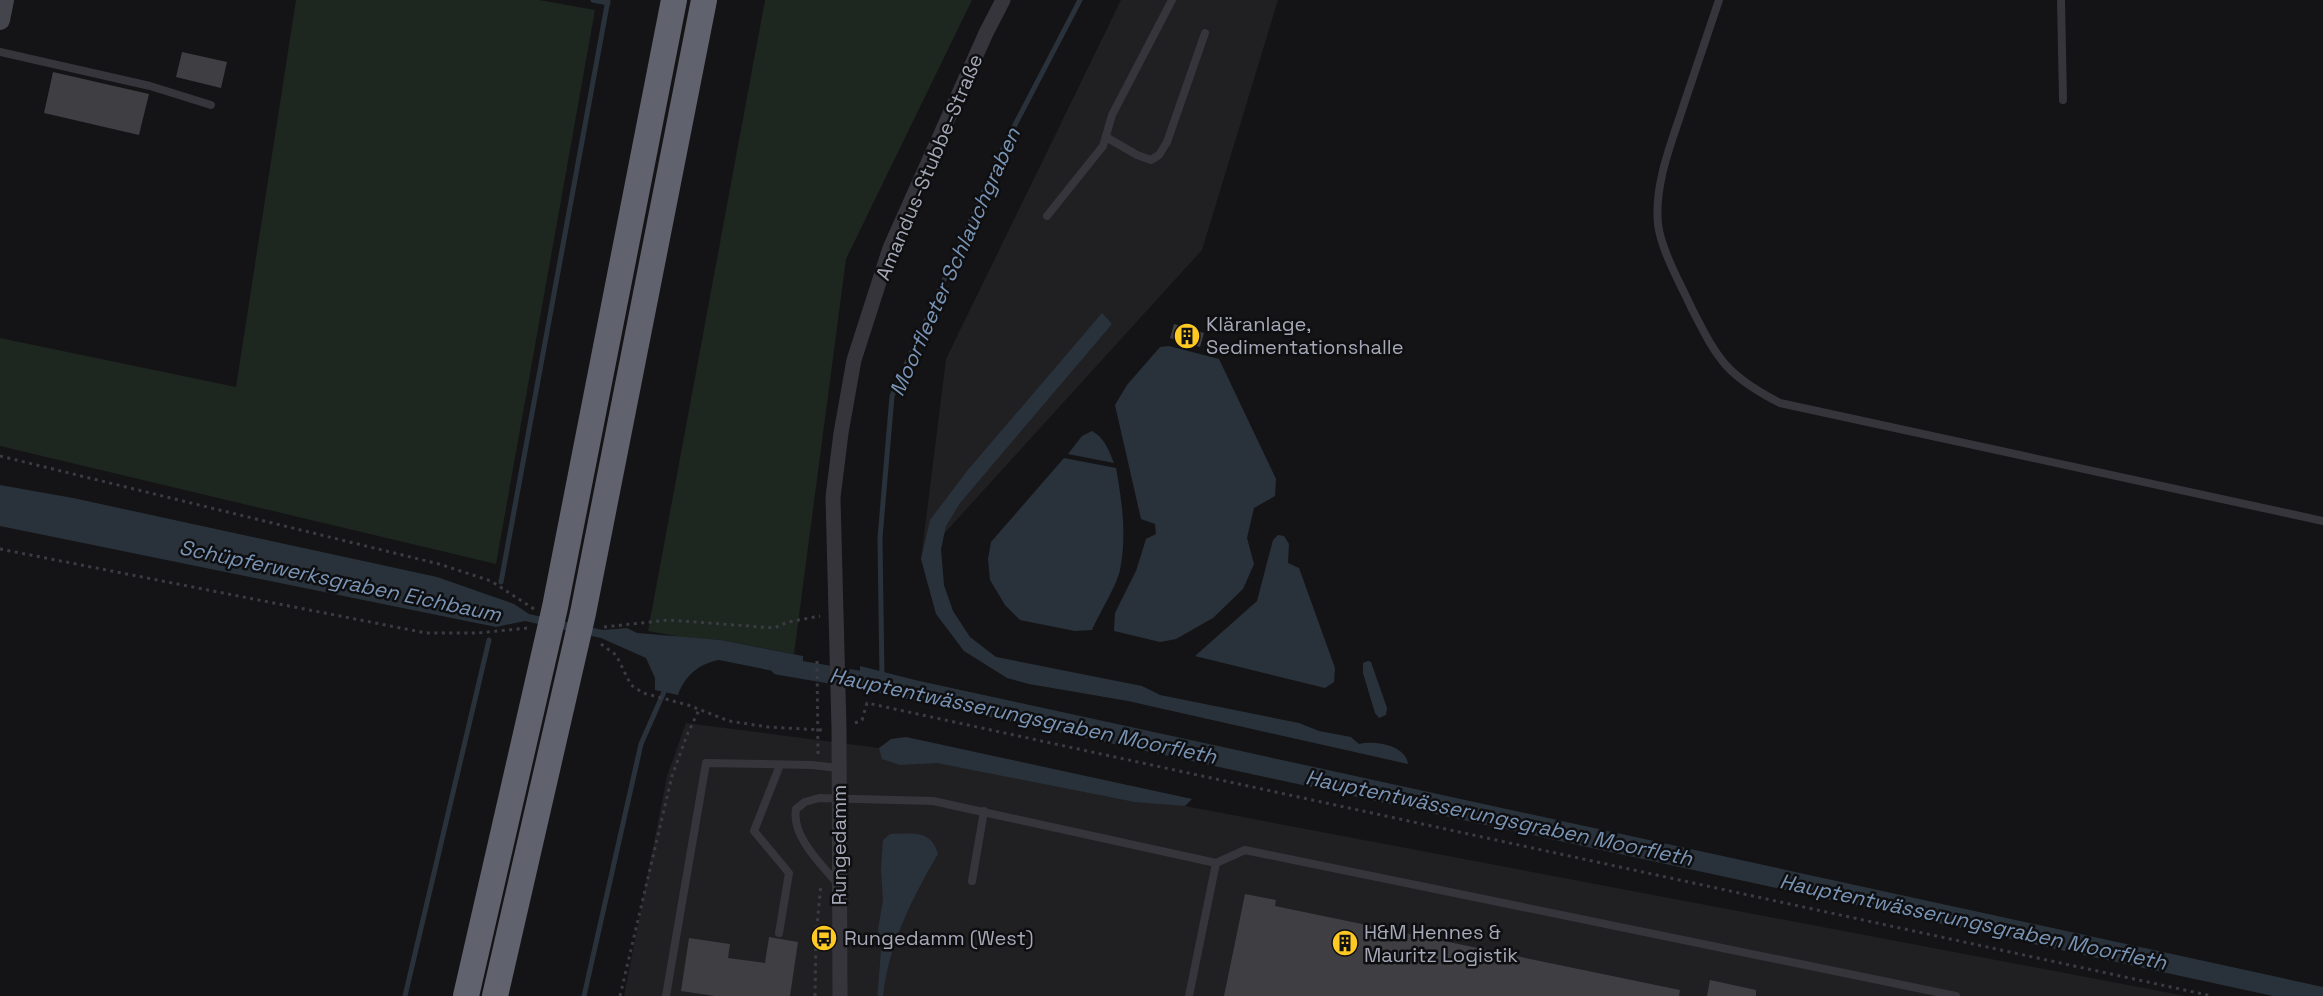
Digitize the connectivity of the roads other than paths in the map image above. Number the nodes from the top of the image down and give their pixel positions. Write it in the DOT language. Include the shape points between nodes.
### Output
graph roads {
  1 [pos="4,0"];
  2 [pos="674,0"];
  3 [pos="704,0"];
  4 [pos="1003,0"];
  5 [pos="1172,0"];
  6 [pos="1719,0"];
  7 [pos="2061,0"];
  8 [pos="0,20"];
  9 [pos="1205,33"];
  10 [pos="0,52"];
  11 [pos="2063,100"];
  12 [pos="211,105"];
  13 [pos="1106,137"];
  14 [pos="1047,216"];
  15 [pos="2323,521"];
  16 [pos="839,729"];
  17 [pos="780,765"];
  18 [pos="839,768"];
  19 [pos="838,800"];
  20 [pos="984,811"];
  21 [pos="1216,863"];
  22 [pos="972,881"];
  23 [pos="838,885"];
  24 [pos="779,933"];
  25 [pos="466,996"];
  26 [pos="495,996"];
  27 [pos="666,996"];
  28 [pos="840,996"];
  29 [pos="1189,996"];
  30 [pos="1956,996"];
  1 -- 8 [label="street"];
  2 -- 25 [label="highway" via="538,633"];
  3 -- 26 [label="highway" via="583,613"];
  4 -- 16 [label="street, Amandus-Stubbe-Straße" via="890,248 854,360 833,497"];
  5 -- 13 [label="lane" via="1112,115"];
  6 -- 15 [label="lane" via="1666,159 1659,196 1659,225 1673,270 1713,350 1735,376 1780,402"];
  7 -- 11 [label="lane"];
  9 -- 13 [label="lane" via="1159,155 1151,160"];
  10 -- 12 [label="lane" via="150,86"];
  13 -- 14 [label="lane"];
  16 -- 18 [label="street, Rungedamm"];
  17 -- 18 [label="lane"];
  17 -- 24 [label="lane" via="754,831 789,873"];
  17 -- 27 [label="lane" via="706,763"];
  18 -- 19 [label="street, Rungedamm"];
  19 -- 20 [label="lane" via="933,801"];
  19 -- 23 [label="street, Rungedamm"];
  19 -- 23 [label="lane" via="813,799 801,804 796,809 795,822"];
  20 -- 21 [label="lane"];
  20 -- 22 [label="lane"];
  21 -- 29 [label="lane"];
  21 -- 30 [label="lane" via="1245,850"];
  23 -- 28 [label="street, Rungedamm"];
}
